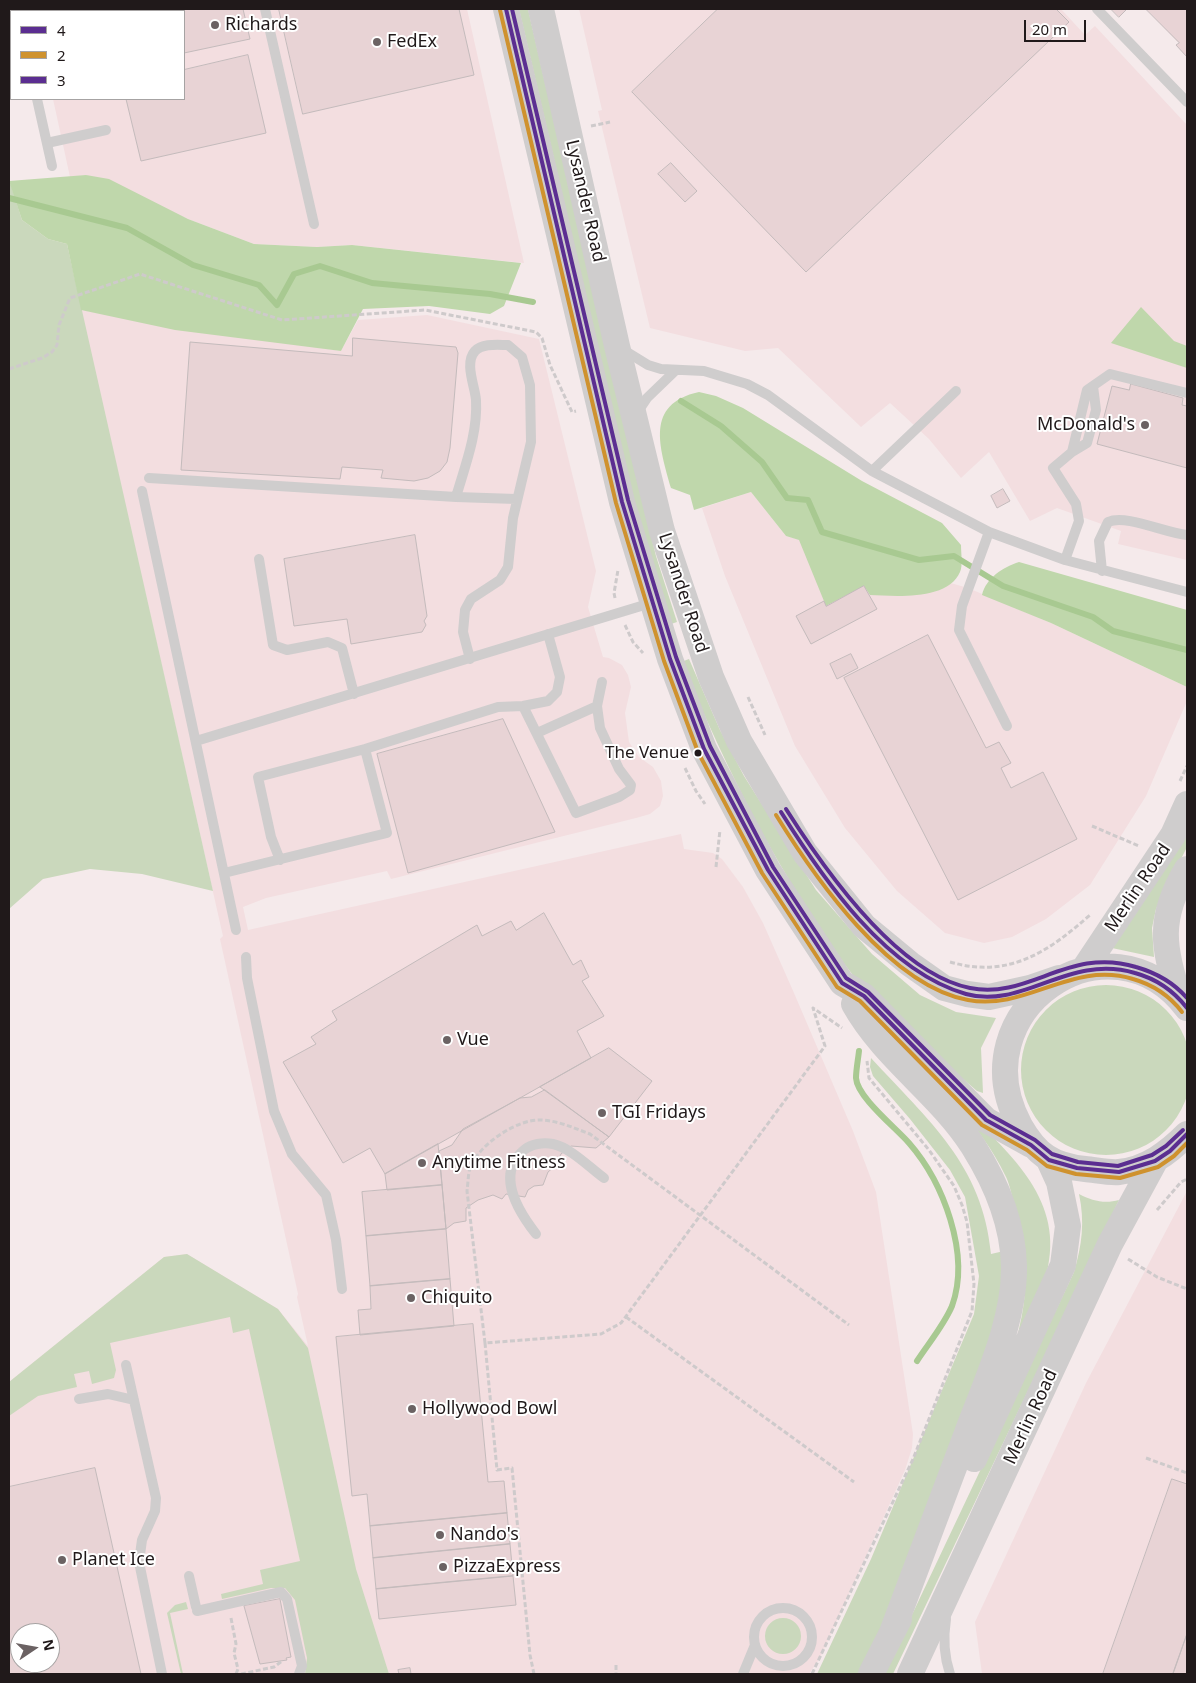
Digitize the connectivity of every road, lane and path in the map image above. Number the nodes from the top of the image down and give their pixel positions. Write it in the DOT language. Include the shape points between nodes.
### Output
graph roads {
  1 [pos="265,9"];
  2 [pos="506,9"];
  3 [pos="540,9"];
  4 [pos="1097,9"];
  5 [pos="37,100"];
  6 [pos="1187,102"];
  7 [pos="106,130"];
  8 [pos="47,143"];
  9 [pos="52,166"];
  10 [pos="314,224"];
  11 [pos="617,346"];
  12 [pos="9,369"];
  13 [pos="675,371"];
  14 [pos="956,391"];
  15 [pos="1187,394"];
  16 [pos="582,411"];
  17 [pos="635,417"];
  18 [pos="872,471"];
  19 [pos="149,478"];
  20 [pos="142,491"];
  21 [pos="456,497"];
  22 [pos="516,499"];
  23 [pos="989,532"];
  24 [pos="1187,535"];
  25 [pos="258,559"];
  26 [pos="1065,560"];
  27 [pos="1102,571"];
  28 [pos="1187,592"];
  29 [pos="651,604"];
  30 [pos="548,634"];
  31 [pos="470,659"];
  32 [pos="602,682"];
  33 [pos="743,690"];
  34 [pos="354,694"];
  35 [pos="523,706"];
  36 [pos="597,706"];
  37 [pos="1007,726"];
  38 [pos="537,734"];
  39 [pos="766,738"];
  40 [pos="196,741"];
  41 [pos="365,748"];
  42 [pos="1187,766"];
  43 [pos="1183,794"];
  44 [pos="1092,826"];
  45 [pos="721,827"];
  46 [pos="1146,848"];
  47 [pos="280,860"];
  48 [pos="716,867"];
  49 [pos="1187,869"];
  50 [pos="224,873"];
  51 [pos="1094,911"];
  52 [pos="236,930"];
  53 [pos="246,957"];
  54 [pos="943,960"];
  55 [pos="1084,969"];
  56 [pos="1059,978"];
  57 [pos="842,983"];
  58 [pos="1184,1004"];
  59 [pos="845,1027"];
  60 [pos="1187,1134"];
  61 [pos="1040,1152"];
  62 [pos="1155,1161"];
  63 [pos="604,1178"];
  64 [pos="701,1216"];
  65 [pos="536,1234"];
  66 [pos="1129,1260"];
  67 [pos="342,1289"];
  68 [pos="1187,1289"];
  69 [pos="626,1317"];
  70 [pos="849,1325"];
  71 [pos="485,1343"];
  72 [pos="126,1365"];
  73 [pos="79,1399"];
  74 [pos="134,1400"];
  75 [pos="1146,1458"];
  76 [pos="1187,1473"];
  77 [pos="854,1482"];
  78 [pos="189,1576"];
  79 [pos="952,1584"];
  80 [pos="226,1619"];
  81 [pos="891,1635"];
  82 [pos="755,1645"];
  83 [pos="282,1661"];
  84 [pos="616,1665"];
  85 [pos="785,1670"];
  86 [pos="162,1674"];
  87 [pos="236,1674"];
  88 [pos="241,1674"];
  89 [pos="299,1674"];
  90 [pos="534,1674"];
  91 [pos="616,1674"];
  92 [pos="743,1674"];
  93 [pos="871,1674"];
  94 [pos="910,1674"];
  95 [pos="950,1674"];
  1 -- 10 [label="lane"];
  2 -- 29 [label="street, Lysander Road" via="620,492"];
  3 -- 11 [label="street, Lysander Road"];
  4 -- 6 [label="lane"];
  5 -- 8 [label="lane"];
  7 -- 8 [label="lane"];
  8 -- 9 [label="lane"];
  11 -- 13 [label="lane" via="648,365"];
  11 -- 17 [label="street, Lysander Road"];
  12 -- 16 [label="path" via="52,352 57,346 59,325 70,298 140,274 282,320 425,310 536,332 542,338 550,365 572,412"];
  13 -- 17 [label="lane" via="647,398"];
  13 -- 18 [label="lane" via="704,371 747,384 768,395"];
  14 -- 18 [label="lane"];
  15 -- 26 [label="lane" via="1110,374 1093,386 1096,410 1087,443 1053,468 1076,504 1079,521"];
  17 -- 56 [label="street, Lysander Road" via="662,531 711,677 739,741 805,853 864,926 944,988 988,997"];
  18 -- 23 [label="lane"];
  19 -- 21 [label="lane"];
  20 -- 40 [label="lane"];
  21 -- 22 [label="lane"];
  21 -- 22 [label="lane" via="475,428 476,400 471,357 476,350 488,345 508,345 522,357 530,384 531,442"];
  22 -- 31 [label="lane" via="505,575 471,599 465,610 463,632"];
  23 -- 26 [label="lane"];
  23 -- 37 [label="lane" via="962,606 959,630"];
  24 -- 27 [label="lane" via="1117,518 1108,522 1099,541"];
  25 -- 34 [label="lane" via="274,645 287,650 328,642 342,648"];
  26 -- 27 [label="lane"];
  27 -- 28 [label="lane"];
  29 -- 30 [label="lane"];
  29 -- 57 [label="street, Lysander Road" via="704,749 768,870"];
  30 -- 31 [label="lane"];
  30 -- 35 [label="lane" via="560,677 557,692 548,701"];
  31 -- 34 [label="lane"];
  32 -- 36 [label="lane"];
  33 -- 39 [label="path"];
  34 -- 40 [label="lane"];
  35 -- 38 [label="lane"];
  35 -- 41 [label="lane" via="498,707"];
  36 -- 38 [label="lane"];
  36 -- 38 [label="lane" via="600,728 619,769 631,785 630,790 619,797 576,813"];
  40 -- 50 [label="lane"];
  41 -- 47 [label="lane" via="258,777 271,837"];
  41 -- 47 [label="lane" via="387,833"];
  42 -- 43 [label="path"];
  43 -- 46 [label="street, Merlin Road" via="1172,835"];
  44 -- 46 [label="path"];
  45 -- 48 [label="path"];
  46 -- 55 [label="street, Merlin Road"];
  47 -- 50 [label="lane"];
  49 -- 58 [label="street, Merlin Road" via="1169,904 1165,933 1168,964"];
  50 -- 52 [label="lane"];
  51 -- 54 [label="path" via="1038,955 1011,965 979,967"];
  53 -- 67 [label="lane" via="247,978 274,1111 292,1154 326,1196"];
  55 -- 56 [label="street"];
  55 -- 58 [label="street" via="1120,967 1158,980"];
  56 -- 61 [label="street, Merlin Road" via="1036,994 1012,1031 1004,1066 1005,1085 1014,1110"];
  57 -- 61 [label="street, Lysander Road" via="864,996 986,1120"];
  57 -- 81 [label="street" via="859,1013 972,1144 1004,1211 1014,1266 1011,1297 997,1354"];
  59 -- 64 [label="path" via="840,1029 813,1008 825,1046"];
  60 -- 62 [label="street"];
  61 -- 62 [label="street, Lysander Road" via="1077,1168 1119,1172"];
  61 -- 81 [label="street, Merlin Road" via="1059,1182 1068,1226 1063,1265"];
  62 -- 79 [label="street, Merlin Road" via="1110,1244"];
  63 -- 65 [label="lane" via="554,1144 540,1143 522,1152 510,1168 509,1181 516,1204"];
  64 -- 69 [label="path"];
  64 -- 70 [label="path"];
  64 -- 71 [label="path" via="590,1134 564,1123 539,1119 507,1129 489,1143 470,1167 467,1191"];
  66 -- 68 [label="path" via="1157,1277"];
  69 -- 71 [label="path" via="601,1334"];
  69 -- 77 [label="path"];
  71 -- 90 [label="path" via="497,1470 512,1468"];
  72 -- 74 [label="lane"];
  73 -- 74 [label="lane" via="108,1394"];
  74 -- 86 [label="lane" via="156,1505 142,1540 139,1562"];
  75 -- 76 [label="path"];
  78 -- 89 [label="lane" via="196,1609 281,1592 287,1599 302,1666"];
  79 -- 94 [label="street, Merlin Road"];
  79 -- 95 [label="lane" via="944,1633 945,1658"];
  80 -- 87 [label="path" via="231,1617 236,1644"];
  81 -- 93 [label="street, Merlin Road"];
  82 -- 85 [label="lane" via="764,1659"];
  82 -- 85 [label="lane" via="755,1630 765,1615 782,1608 799,1613 810,1628 811,1645 803,1658"];
  82 -- 92 [label="lane"];
  83 -- 88 [label="path" via="274,1667"];
  84 -- 91 [label="path"];
}
